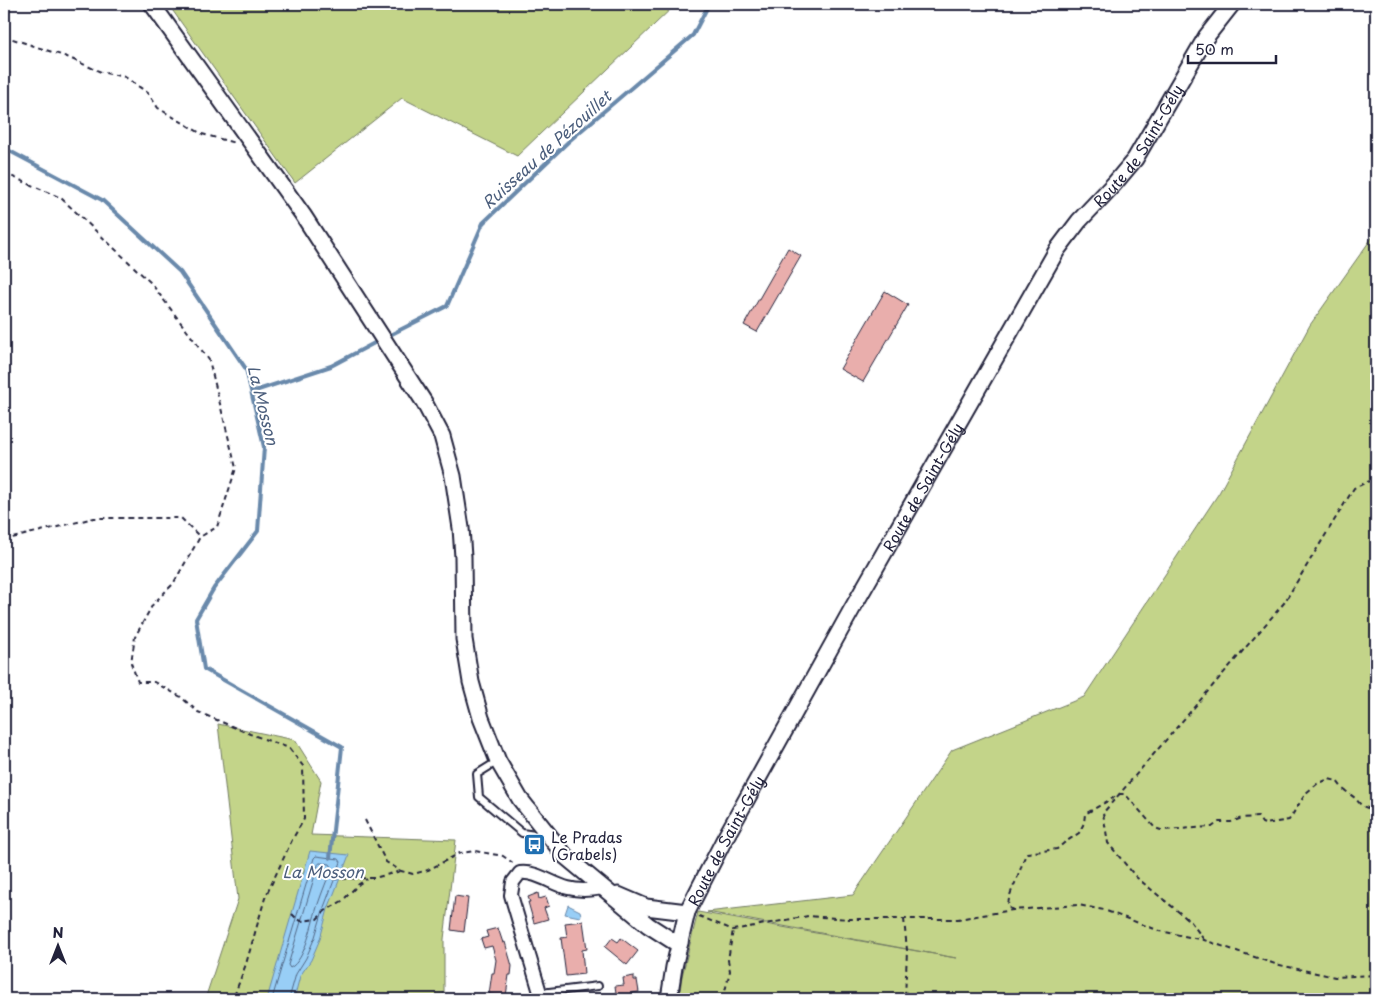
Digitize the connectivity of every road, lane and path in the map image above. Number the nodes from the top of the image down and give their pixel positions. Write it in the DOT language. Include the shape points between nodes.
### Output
graph roads {
  1 [pos="152,4"];
  2 [pos="1232,4"];
  3 [pos="4,36"];
  4 [pos="251,142"];
  5 [pos="4,173"];
  6 [pos="1376,478"];
  7 [pos="200,537"];
  8 [pos="4,540"];
  9 [pos="498,761"];
  10 [pos="1120,794"];
  11 [pos="1376,811"];
  12 [pos="364,820"];
  13 [pos="546,834"];
  14 [pos="401,871"];
  15 [pos="528,872"];
  16 [pos="333,879"];
  17 [pos="367,879"];
  18 [pos="603,888"];
  19 [pos="1013,910"];
  20 [pos="688,912"];
  21 [pos="292,914"];
  22 [pos="904,919"];
  23 [pos="733,930"];
  24 [pos="1204,940"];
  25 [pos="680,943"];
  26 [pos="1376,975"];
  27 [pos="598,986"];
  28 [pos="541,996"];
  29 [pos="233,999"];
  30 [pos="669,999"];
  31 [pos="723,999"];
  32 [pos="905,999"];
  1 -- 4 [label="street"];
  2 -- 20 [label="street, Route de Saint-Gély" via="1206,37 1135,159 1057,250 848,617 724,840"];
  3 -- 4 [label="path" via="101,72 125,77 148,93 158,108 202,134 238,144"];
  4 -- 9 [label="street" via="303,215 424,402 442,436 453,476 461,528 464,639 471,682"];
  5 -- 7 [label="path" via="61,198 151,283 209,360 236,468 217,527"];
  6 -- 10 [label="path" via="1354,488 1284,603"];
  7 -- 8 [label="path" via="181,518 94,518"];
  7 -- 29 [label="path" via="173,584 152,604 135,637 131,663 138,682 154,682 181,697 198,712 289,748 303,766 304,819 265,898"];
  9 -- 13 [label="street"];
  9 -- 13 [label="lane" via="477,774 479,797 522,833"];
  10 -- 11 [label="path" via="1125,794 1155,828 1161,830 1212,827 1219,822 1258,816 1265,824 1289,820 1306,793 1329,779 1337,782 1362,806"];
  10 -- 19 [label="path" via="1085,814 1079,833 1057,849 1027,853 1008,901 1008,907"];
  10 -- 24 [label="path" via="1103,813 1108,843 1136,877 1191,922"];
  12 -- 14 [label="path" via="386,862"];
  13 -- 18 [label="street" via="566,857"];
  14 -- 15 [label="path" via="413,874 428,870 460,853 475,850 503,856"];
  14 -- 17 [label="path"];
  15 -- 18 [label="street" via="570,889"];
  15 -- 28 [label="street" via="520,873 512,882 511,895"];
  16 -- 17 [label="path"];
  17 -- 21 [label="path" via="316,919 301,920"];
  18 -- 20 [label="street" via="646,907"];
  18 -- 25 [label="street" via="648,925 673,942"];
  19 -- 22 [label="path" via="958,919"];
  19 -- 24 [label="path" via="1078,904 1160,931"];
  20 -- 23 [label="path"];
  20 -- 25 [label="street, Route de Saint-Gély"];
  22 -- 23 [label="path" via="808,916"];
  22 -- 32 [label="path" via="907,950"];
  23 -- 31 [label="path" via="728,960 730,971"];
  24 -- 26 [label="path" via="1274,964 1335,977"];
  25 -- 30 [label="street, Route de Saint-Gély"];
  27 -- 28 [label="lane"];
}
